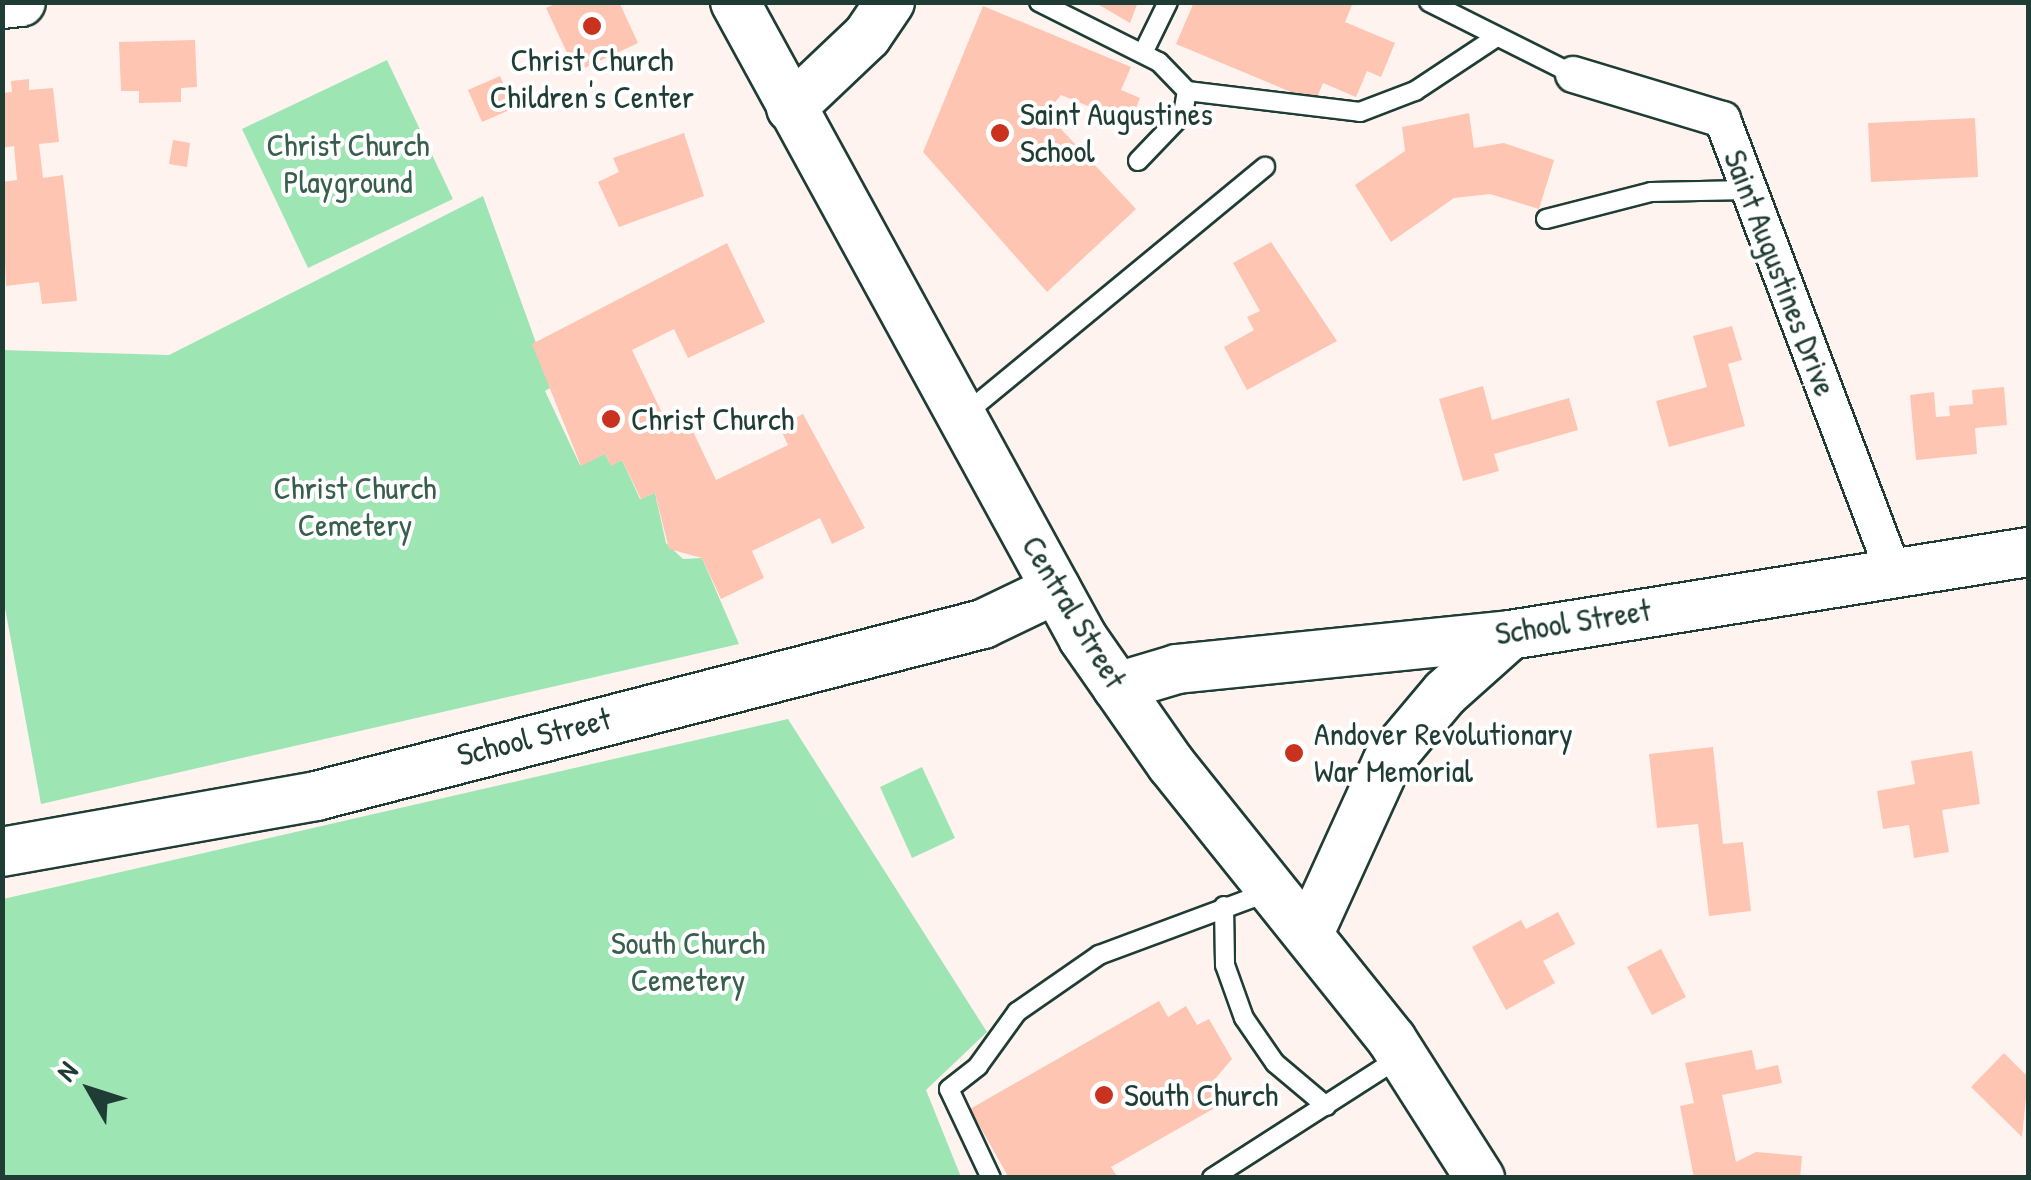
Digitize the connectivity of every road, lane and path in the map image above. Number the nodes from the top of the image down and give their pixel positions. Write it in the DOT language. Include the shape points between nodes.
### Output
graph roads {
  1 [pos="22,2"];
  2 [pos="735,2"];
  3 [pos="890,2"];
  4 [pos="1039,2"];
  5 [pos="1168,2"];
  6 [pos="1429,2"];
  7 [pos="2,4"];
  8 [pos="1495,38"];
  9 [pos="1143,54"];
  10 [pos="1573,74"];
  11 [pos="1188,90"];
  12 [pos="792,108"];
  13 [pos="1138,161"];
  14 [pos="1264,167"];
  15 [pos="1748,190"];
  16 [pos="1546,220"];
  17 [pos="964,414"];
  18 [pos="2028,552"];
  19 [pos="1893,571"];
  20 [pos="1056,589"];
  21 [pos="1510,635"];
  22 [pos="1117,687"];
  23 [pos="2,852"];
  24 [pos="1273,890"];
  25 [pos="1224,906"];
  26 [pos="1310,931"];
  27 [pos="1402,1056"];
  28 [pos="1326,1106"];
  29 [pos="991,1178"];
  30 [pos="1212,1178"];
  31 [pos="1480,1178"];
  1 -- 7 [label="main road"];
  2 -- 12 [label="main road, Central Street"];
  3 -- 12 [label="main road" via="867,36"];
  4 -- 9 [label="lane"];
  5 -- 9 [label="lane"];
  6 -- 8 [label="lane"];
  8 -- 10 [label="lane"];
  8 -- 11 [label="lane" via="1415,91 1360,112"];
  9 -- 11 [label="lane"];
  10 -- 15 [label="street, Saint Augustines Drive" via="1722,119"];
  11 -- 13 [label="lane" via="1182,114"];
  12 -- 17 [label="main road, Central Street"];
  14 -- 17 [label="lane"];
  15 -- 16 [label="lane" via="1651,192"];
  15 -- 19 [label="street, Saint Augustines Drive"];
  17 -- 20 [label="main road, Central Street"];
  18 -- 19 [label="main road, School Street"];
  19 -- 21 [label="main road, School Street"];
  20 -- 22 [label="main road, Central Street"];
  20 -- 23 [label="main road, School Street" via="984,624 316,796"];
  21 -- 22 [label="main road, School Street" via="1177,670"];
  21 -- 26 [label="main road" via="1445,693 1387,762"];
  22 -- 24 [label="main road, Central Street"];
  24 -- 25 [label="lane"];
  24 -- 26 [label="main road, Central Street"];
  25 -- 28 [label="lane" via="1225,965 1244,1018 1274,1063"];
  25 -- 29 [label="lane" via="1099,954 1017,1012 978,1066 950,1089"];
  26 -- 27 [label="main road, Central Street"];
  27 -- 28 [label="lane"];
  27 -- 31 [label="main road, Central Street"];
  28 -- 30 [label="lane" via="1237,1156"];
}
